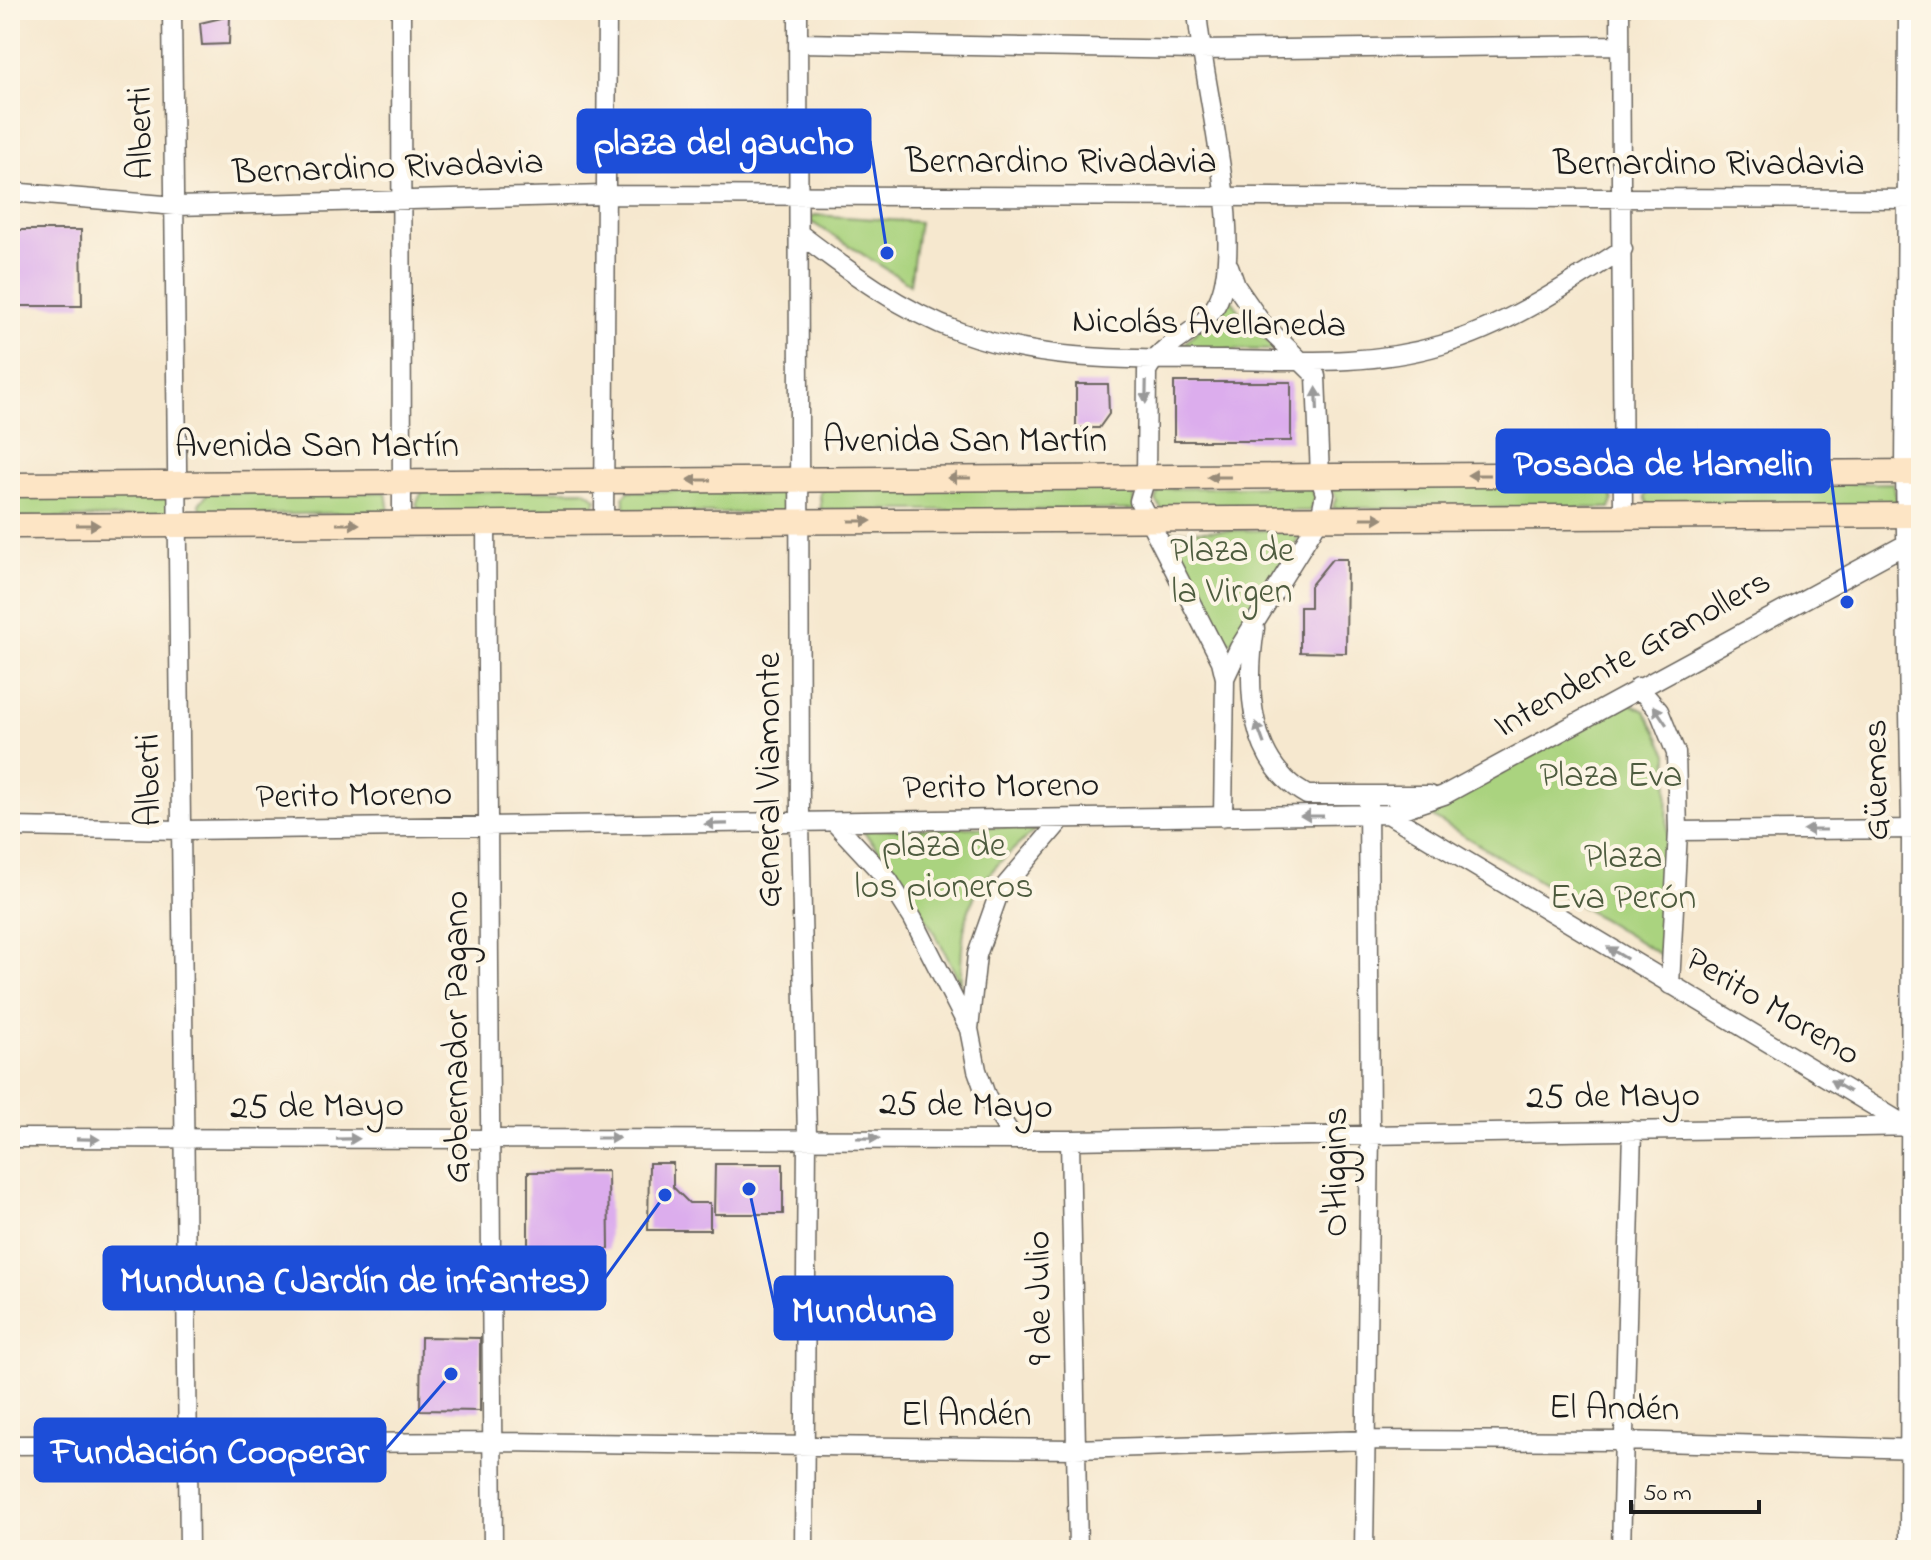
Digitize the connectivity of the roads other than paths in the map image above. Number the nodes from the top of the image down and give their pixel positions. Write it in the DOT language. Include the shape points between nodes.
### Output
graph roads {
  1 [pos="172,10"];
  2 [pos="401,10"];
  3 [pos="607,10"];
  4 [pos="798,10"];
  5 [pos="1197,10"];
  6 [pos="1620,10"];
  7 [pos="1908,10"];
  8 [pos="799,43"];
  9 [pos="1620,45"];
  10 [pos="1199,50"];
  11 [pos="10,192"];
  12 [pos="605,195"];
  13 [pos="800,195"];
  14 [pos="1224,196"];
  15 [pos="1622,197"];
  16 [pos="1914,199"];
  17 [pos="401,202"];
  18 [pos="176,206"];
  19 [pos="800,234"];
  20 [pos="1623,249"];
  21 [pos="1228,263"];
  22 [pos="1153,359"];
  23 [pos="1304,361"];
  24 [pos="1913,472"];
  25 [pos="1622,474"];
  26 [pos="1146,477"];
  27 [pos="1320,477"];
  28 [pos="802,479"];
  29 [pos="604,481"];
  30 [pos="402,482"];
  31 [pos="176,484"];
  32 [pos="10,485"];
  33 [pos="1914,515"];
  34 [pos="1623,517"];
  35 [pos="1320,518"];
  36 [pos="1146,519"];
  37 [pos="802,521"];
  38 [pos="604,522"];
  39 [pos="486,523"];
  40 [pos="402,524"];
  41 [pos="178,525"];
  42 [pos="10,526"];
  43 [pos="1906,544"];
  44 [pos="1256,622"];
  45 [pos="1225,678"];
  46 [pos="1638,687"];
  47 [pos="1368,795"];
  48 [pos="1444,795"];
  49 [pos="1388,814"];
  50 [pos="1368,816"];
  51 [pos="1223,817"];
  52 [pos="1062,819"];
  53 [pos="800,823"];
  54 [pos="836,824"];
  55 [pos="10,827"];
  56 [pos="488,827"];
  57 [pos="1916,829"];
  58 [pos="182,830"];
  59 [pos="1678,831"];
  60 [pos="1670,985"];
  61 [pos="969,1029"];
  62 [pos="1914,1126"];
  63 [pos="1632,1130"];
  64 [pos="1370,1134"];
  65 [pos="807,1137"];
  66 [pos="10,1138"];
  67 [pos="490,1138"];
  68 [pos="1015,1140"];
  69 [pos="1070,1140"];
  70 [pos="186,1141"];
  71 [pos="1368,1440"];
  72 [pos="1621,1441"];
  73 [pos="492,1442"];
  74 [pos="10,1445"];
  75 [pos="187,1445"];
  76 [pos="804,1446"];
  77 [pos="1075,1449"];
  78 [pos="1916,1449"];
  79 [pos="1921,1522"];
  80 [pos="1909,1548"];
  81 [pos="189,1550"];
  82 [pos="493,1550"];
  83 [pos="804,1550"];
  84 [pos="1078,1550"];
  85 [pos="1364,1550"];
  86 [pos="1621,1550"];
  1 -- 18 [label="street, Alberti"];
  2 -- 17 [label="street"];
  3 -- 12 [label="street"];
  4 -- 8 [label="street, General Viamonte"];
  5 -- 10 [label="street"];
  6 -- 9 [label="street"];
  7 -- 16 [label="street, Güemes"];
  8 -- 10 [label="street"];
  8 -- 13 [label="street, General Viamonte"];
  9 -- 10 [label="street"];
  9 -- 15 [label="street"];
  10 -- 14 [label="street"];
  11 -- 18 [label="street, Bernardino Rivadavia"];
  12 -- 13 [label="street, Bernardino Rivadavia"];
  12 -- 17 [label="street, Bernardino Rivadavia"];
  12 -- 29 [label="street"];
  13 -- 14 [label="street, Bernardino Rivadavia"];
  13 -- 19 [label="street, General Viamonte"];
  14 -- 15 [label="street, Bernardino Rivadavia"];
  14 -- 21 [label="street"];
  15 -- 16 [label="street, Bernardino Rivadavia"];
  15 -- 20 [label="street"];
  16 -- 24 [label="street, Güemes"];
  17 -- 18 [label="street, Bernardino Rivadavia"];
  17 -- 30 [label="street"];
  18 -- 31 [label="street, Alberti"];
  19 -- 22 [label="street, Nicolás Avellaneda" via="882,293 960,332 1053,355"];
  19 -- 28 [label="street, General Viamonte"];
  20 -- 23 [label="street, Nicolás Avellaneda" via="1490,328 1443,345 1395,356"];
  20 -- 25 [label="street"];
  21 -- 22 [label="street" via="1216,305 1200,325"];
  21 -- 23 [label="street" via="1236,286 1261,322"];
  22 -- 23 [label="street, Nicolás Avellaneda"];
  22 -- 26 [label="street, one-way" via="1145,385"];
  27 -- 23 [label="street, one-way" via="1317,383"];
  24 -- 25 [label="main road, Avenida San Martín"];
  24 -- 33 [label="street, Güemes"];
  25 -- 27 [label="main road, Avenida San Martín, one-way"];
  25 -- 34 [label="street"];
  27 -- 26 [label="main road, Avenida San Martín, one-way"];
  26 -- 28 [label="main road, Avenida San Martín, one-way"];
  26 -- 36 [label="street" via="1139,501"];
  27 -- 35 [label="street" via="1325,503"];
  28 -- 29 [label="main road, Avenida San Martín, one-way"];
  28 -- 37 [label="street, General Viamonte"];
  29 -- 30 [label="main road, Avenida San Martín"];
  29 -- 38 [label="street"];
  30 -- 31 [label="main road, Avenida San Martín"];
  30 -- 40 [label="street"];
  31 -- 32 [label="main road, Avenida San Martín"];
  31 -- 41 [label="street, Alberti"];
  33 -- 34 [label="main road"];
  33 -- 43 [label="street, Güemes"];
  35 -- 34 [label="main road, one-way"];
  35 -- 36 [label="main road"];
  35 -- 44 [label="street"];
  37 -- 36 [label="main road, one-way"];
  36 -- 45 [label="street" via="1216,646"];
  37 -- 38 [label="main road"];
  37 -- 53 [label="street, General Viamonte"];
  38 -- 39 [label="main road"];
  39 -- 40 [label="main road"];
  39 -- 56 [label="street, Gobernador Pagano"];
  41 -- 40 [label="main road, one-way"];
  42 -- 41 [label="main road, one-way"];
  41 -- 58 [label="street, Alberti"];
  43 -- 46 [label="street, Intendente Granollers"];
  43 -- 57 [label="street, Güemes"];
  44 -- 45 [label="street"];
  47 -- 44 [label="street, one-way" via="1307,795 1291,786 1271,760 1257,728 1249,688"];
  45 -- 51 [label="street"];
  46 -- 48 [label="street, Intendente Granollers"];
  59 -- 46 [label="street, one-way" via="1673,742 1659,711"];
  47 -- 48 [label="street"];
  47 -- 50 [label="street, O'Higgins"];
  48 -- 49 [label="street, Intendente Granollers"];
  49 -- 50 [label="street, Perito Moreno"];
  60 -- 49 [label="street, Perito Moreno, one-way"];
  50 -- 51 [label="street, Perito Moreno, one-way"];
  50 -- 64 [label="street, O'Higgins"];
  51 -- 52 [label="street, Perito Moreno"];
  52 -- 54 [label="street, Perito Moreno"];
  52 -- 61 [label="street" via="999,893 977,955"];
  53 -- 54 [label="street, Perito Moreno"];
  53 -- 56 [label="street, Perito Moreno, one-way"];
  53 -- 65 [label="street, General Viamonte"];
  54 -- 61 [label="street" via="889,881"];
  55 -- 58 [label="street, Perito Moreno"];
  56 -- 58 [label="street, Perito Moreno"];
  56 -- 67 [label="street, Gobernador Pagano"];
  57 -- 59 [label="street, one-way"];
  57 -- 62 [label="street, Güemes"];
  58 -- 70 [label="street, Alberti"];
  59 -- 60 [label="street"];
  62 -- 60 [label="street, Perito Moreno, one-way"];
  61 -- 68 [label="street" via="987,1098"];
  62 -- 63 [label="street, 25 de Mayo"];
  62 -- 78 [label="street, Güemes"];
  63 -- 64 [label="street, 25 de Mayo"];
  63 -- 72 [label="street"];
  64 -- 69 [label="street, 25 de Mayo"];
  64 -- 71 [label="street, O'Higgins"];
  67 -- 65 [label="street, 25 de Mayo, one-way"];
  65 -- 68 [label="street, 25 de Mayo, one-way"];
  65 -- 76 [label="street, General Viamonte"];
  66 -- 70 [label="street, 25 de Mayo, one-way"];
  70 -- 67 [label="street, 25 de Mayo, one-way"];
  67 -- 73 [label="street, Gobernador Pagano"];
  68 -- 69 [label="street, 25 de Mayo"];
  69 -- 77 [label="street, 9 de Julio"];
  70 -- 75 [label="street, Alberti"];
  71 -- 72 [label="street, El Andén"];
  71 -- 77 [label="street, El Andén"];
  71 -- 85 [label="street, O'Higgins"];
  72 -- 78 [label="street, El Andén"];
  72 -- 86 [label="street"];
  73 -- 75 [label="street, El Andén"];
  73 -- 76 [label="street, El Andén"];
  73 -- 82 [label="street, Gobernador Pagano"];
  74 -- 75 [label="street, El Andén"];
  75 -- 81 [label="street, Alberti"];
  76 -- 77 [label="street, El Andén"];
  76 -- 83 [label="street, General Viamonte"];
  77 -- 84 [label="street, 9 de Julio"];
  78 -- 80 [label="street, Güemes"];
  79 -- 80 [label="street"];
}
